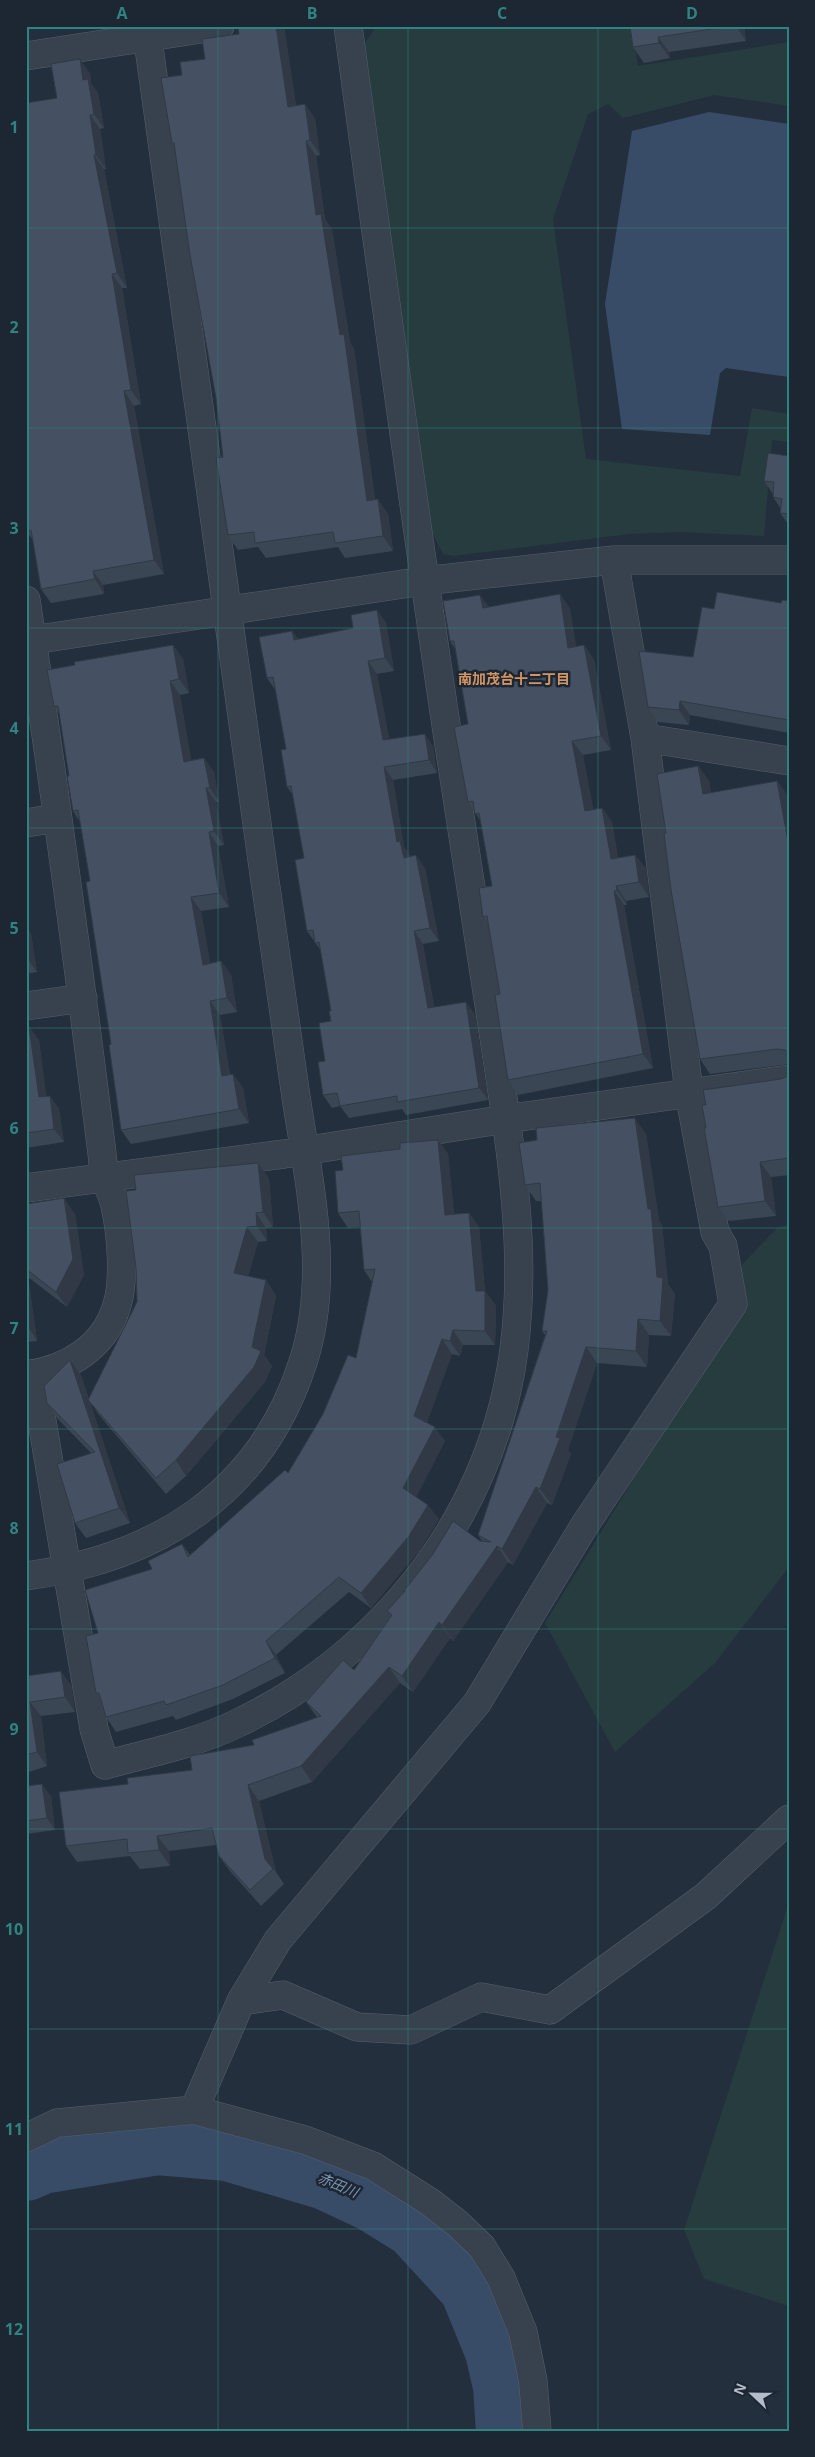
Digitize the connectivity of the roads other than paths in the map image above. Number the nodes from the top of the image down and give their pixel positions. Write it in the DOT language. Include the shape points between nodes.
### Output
graph roads {
  1 [pos="220,26"];
  2 [pos="348,26"];
  3 [pos="147,32"];
  4 [pos="26,56"];
  5 [pos="614,560"];
  6 [pos="789,560"];
  7 [pos="423,581"];
  8 [pos="26,600"];
  9 [pos="226,609"];
  10 [pos="29,640"];
  11 [pos="645,738"];
  12 [pos="789,761"];
  13 [pos="57,818"];
  14 [pos="26,822"];
  15 [pos="83,998"];
  16 [pos="26,1006"];
  17 [pos="789,1079"];
  18 [pos="689,1092"];
  19 [pos="506,1119"];
  20 [pos="304,1150"];
  21 [pos="105,1177"];
  22 [pos="26,1188"];
  23 [pos="30,1374"];
  24 [pos="67,1570"];
  25 [pos="26,1576"];
  26 [pos="789,1819"];
  27 [pos="242,2001"];
  28 [pos="194,2110"];
  29 [pos="26,2138"];
  30 [pos="538,2431"];
  1 -- 3 [label="street"];
  2 -- 7 [label="street"];
  3 -- 4 [label="street"];
  3 -- 9 [label="street"];
  5 -- 6 [label="street"];
  5 -- 7 [label="street"];
  5 -- 11 [label="street"];
  7 -- 9 [label="street"];
  7 -- 19 [label="street"];
  8 -- 10 [label="street"];
  9 -- 10 [label="street"];
  9 -- 20 [label="street"];
  10 -- 13 [label="street"];
  11 -- 12 [label="street"];
  11 -- 18 [label="street"];
  13 -- 14 [label="street"];
  13 -- 15 [label="street"];
  15 -- 16 [label="street"];
  15 -- 21 [label="street"];
  17 -- 18 [label="street"];
  18 -- 19 [label="street"];
  18 -- 27 [label="street" via="715,1232 723,1246 733,1304 586,1523 477,1703 278,1940"];
  19 -- 20 [label="street"];
  19 -- 24 [label="street" via="520,1276 513,1363 500,1420 464,1510 413,1587 382,1621 312,1681 273,1705 232,1726 189,1742 104,1765 94,1729"];
  20 -- 21 [label="street"];
  20 -- 24 [label="street" via="314,1240 313,1320 298,1377 272,1431 251,1461 200,1511 136,1547"];
  21 -- 22 [label="street"];
  21 -- 23 [label="street" via="115,1206 121,1267 117,1306 110,1324 87,1351 72,1362"];
  23 -- 24 [label="street"];
  24 -- 25 [label="street"];
  26 -- 27 [label="street" via="706,1896 550,2010 481,1997 411,2030 357,2027 284,1995"];
  27 -- 28 [label="street"];
  28 -- 29 [label="street" via="58,2123"];
  28 -- 30 [label="street" via="305,2140 373,2166 458,2224 482,2247 501,2278 524,2332"];
}
